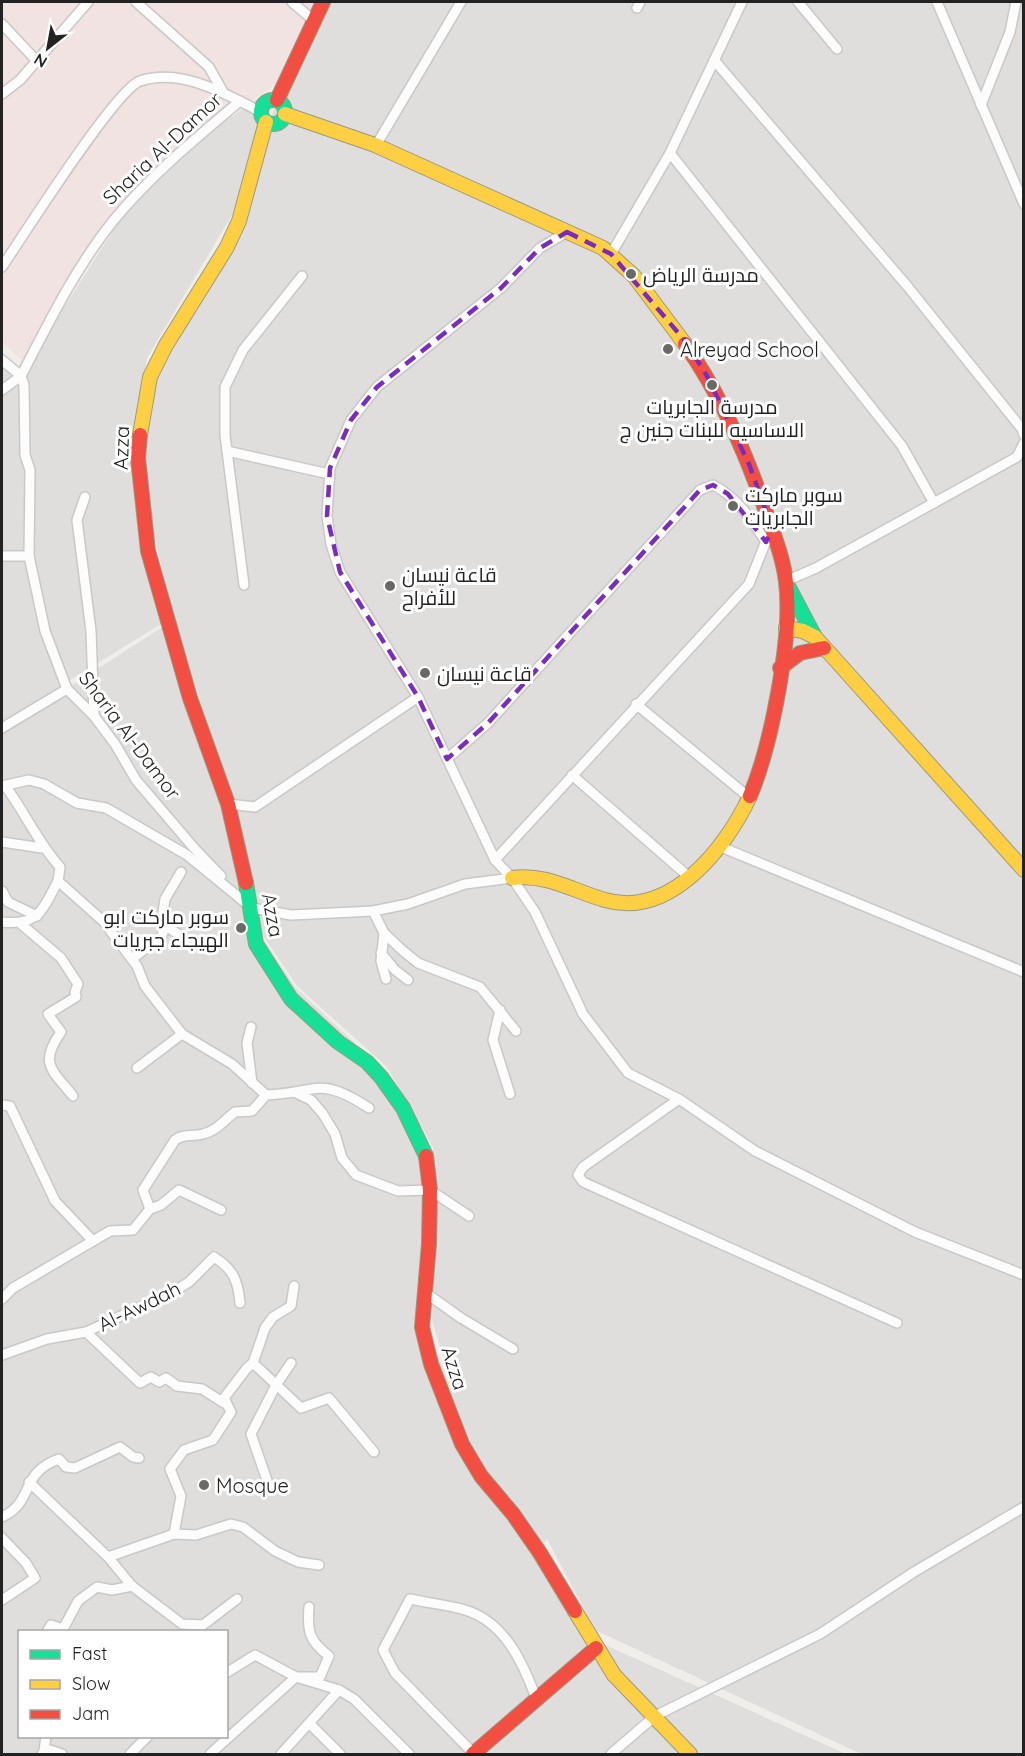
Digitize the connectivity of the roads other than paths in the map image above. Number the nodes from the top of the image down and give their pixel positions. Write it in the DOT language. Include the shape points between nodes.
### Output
graph roads {
  1 [pos="88,2"];
  2 [pos="136,2"];
  3 [pos="292,2"];
  4 [pos="323,2"];
  5 [pos="461,2"];
  6 [pos="742,2"];
  7 [pos="798,2"];
  8 [pos="937,2"];
  9 [pos="1016,2"];
  10 [pos="313,20"];
  11 [pos="2,24"];
  12 [pos="837,49"];
  13 [pos="36,60"];
  14 [pos="714,60"];
  15 [pos="223,92"];
  16 [pos="2,94"];
  17 [pos="277,100"];
  18 [pos="240,101"];
  19 [pos="981,105"];
  20 [pos="285,114"];
  21 [pos="263,117"];
  22 [pos="375,147"];
  23 [pos="670,153"];
  24 [pos="1023,204"];
  25 [pos="567,232"];
  26 [pos="611,254"];
  27 [pos="2,267"];
  28 [pos="302,276"];
  29 [pos="2,360"];
  30 [pos="21,375"];
  31 [pos="2,390"];
  32 [pos="1023,435"];
  33 [pos="1023,443"];
  34 [pos="227,451"];
  35 [pos="329,474"];
  36 [pos="85,497"];
  37 [pos="934,503"];
  38 [pos="772,528"];
  39 [pos="766,542"];
  40 [pos="2,556"];
  41 [pos="29,556"];
  42 [pos="786,581"];
  43 [pos="244,585"];
  44 [pos="786,633"];
  45 [pos="820,643"];
  46 [pos="780,668"];
  47 [pos="67,689"];
  48 [pos="418,697"];
  49 [pos="636,704"];
  50 [pos="94,716"];
  51 [pos="2,728"];
  52 [pos="447,759"];
  53 [pos="572,775"];
  54 [pos="4,787"];
  55 [pos="751,799"];
  56 [pos="228,804"];
  57 [pos="2,843"];
  58 [pos="721,847"];
  59 [pos="42,848"];
  60 [pos="495,860"];
  61 [pos="1023,870"];
  62 [pos="182,873"];
  63 [pos="688,876"];
  64 [pos="512,878"];
  65 [pos="58,881"];
  66 [pos="2,891"];
  67 [pos="252,908"];
  68 [pos="373,911"];
  69 [pos="37,916"];
  70 [pos="2,922"];
  71 [pos="21,924"];
  72 [pos="165,925"];
  73 [pos="384,933"];
  74 [pos="182,938"];
  75 [pos="381,953"];
  76 [pos="132,959"];
  77 [pos="1023,972"];
  78 [pos="386,979"];
  79 [pos="408,980"];
  80 [pos="500,1010"];
  81 [pos="251,1027"];
  82 [pos="516,1031"];
  83 [pos="182,1034"];
  84 [pos="137,1068"];
  85 [pos="252,1083"];
  86 [pos="294,1092"];
  87 [pos="510,1094"];
  88 [pos="266,1095"];
  89 [pos="73,1096"];
  90 [pos="679,1099"];
  91 [pos="2,1105"];
  92 [pos="369,1108"];
  93 [pos="430,1190"];
  94 [pos="150,1209"];
  95 [pos="221,1210"];
  96 [pos="469,1216"];
  97 [pos="93,1241"];
  98 [pos="1023,1275"];
  99 [pos="294,1286"];
  100 [pos="423,1290"];
  101 [pos="2,1299"];
  102 [pos="240,1303"];
  103 [pos="897,1323"];
  104 [pos="86,1332"];
  105 [pos="513,1349"];
  106 [pos="2,1355"];
  107 [pos="253,1363"];
  108 [pos="291,1363"];
  109 [pos="276,1384"];
  110 [pos="224,1403"];
  111 [pos="374,1452"];
  112 [pos="139,1458"];
  113 [pos="29,1482"];
  114 [pos="270,1489"];
  115 [pos="1023,1507"];
  116 [pos="2,1517"];
  117 [pos="174,1534"];
  118 [pos="2,1538"];
  119 [pos="108,1557"];
  120 [pos="318,1565"];
  121 [pos="132,1586"];
  122 [pos="237,1599"];
  123 [pos="2,1600"];
  124 [pos="309,1607"];
  125 [pos="48,1630"];
  126 [pos="597,1648"];
  127 [pos="228,1672"];
  128 [pos="296,1677"];
  129 [pos="339,1690"];
  130 [pos="536,1698"];
  131 [pos="656,1716"];
  132 [pos="310,1724"];
  133 [pos="46,1738"];
  134 [pos="147,1738"];
  135 [pos="43,1753"];
  136 [pos="473,1754"];
  137 [pos="62,1755"];
  138 [pos="130,1755"];
  139 [pos="210,1755"];
  140 [pos="282,1755"];
  141 [pos="340,1755"];
  142 [pos="409,1755"];
  143 [pos="611,1755"];
  144 [pos="690,1755"];
  1 -- 13 [label="street"];
  2 -- 15 [label="street" via="209,67"];
  3 -- 10 [label="street"];
  4 -- 10 [label="street"];
  5 -- 22 [label="street"];
  6 -- 14 [label="street"];
  7 -- 12 [label="street"];
  8 -- 19 [label="street"];
  9 -- 19 [label="street" via="1010,32"];
  10 -- 17 [label="street"];
  11 -- 13 [label="street"];
  13 -- 16 [label="street"];
  14 -- 23 [label="street"];
  14 -- 32 [label="street" via="908,287"];
  15 -- 18 [label="street"];
  15 -- 27 [label="street" via="192,81 145,80 135,84 98,125"];
  17 -- 20 [label="street" via="284,106"];
  17 -- 21 [label="street" via="266,102"];
  18 -- 21 [label="street"];
  18 -- 30 [label="street, Sharia Al-Damor" via="152,179 113,221 82,267"];
  19 -- 24 [label="street"];
  20 -- 21 [label="street" via="278,123"];
  20 -- 22 [label="street"];
  21 -- 56 [label="street, Azza" via="239,220 150,377 138,458 148,551 190,699"];
  22 -- 25 [label="street"];
  23 -- 26 [label="street"];
  23 -- 37 [label="street" via="902,446"];
  25 -- 26 [label="street"];
  25 -- 35 [label="street" via="540,248 501,288 377,387 351,420"];
  26 -- 38 [label="street" via="686,342 707,376 749,464"];
  28 -- 34 [label="street" via="243,350 230,373 224,402"];
  29 -- 30 [label="street"];
  30 -- 31 [label="street"];
  30 -- 41 [label="street, Sharia Al-Damor" via="25,455 30,470"];
  33 -- 37 [label="street" via="1017,457"];
  34 -- 35 [label="street"];
  34 -- 43 [label="street"];
  35 -- 48 [label="street" via="329,530 340,572"];
  36 -- 50 [label="street" via="77,520 91,631"];
  37 -- 42 [label="street"];
  38 -- 39 [label="street"];
  38 -- 42 [label="street"];
  39 -- 49 [label="street" via="749,584"];
  39 -- 52 [label="street" via="749,515 728,494 713,485 700,490 488,723"];
  40 -- 41 [label="street"];
  41 -- 47 [label="street, Sharia Al-Damor" via="45,631"];
  42 -- 44 [label="street"];
  42 -- 45 [label="street"];
  44 -- 45 [label="street" via="803,631"];
  44 -- 46 [label="street"];
  45 -- 46 [label="street"];
  45 -- 61 [label="street"];
  46 -- 55 [label="street" via="761,771"];
  47 -- 50 [label="street, Sharia Al-Damor"];
  47 -- 51 [label="street"];
  48 -- 52 [label="street"];
  48 -- 56 [label="street" via="255,807"];
  49 -- 53 [label="street"];
  49 -- 55 [label="street"];
  50 -- 67 [label="street, Sharia Al-Damor" via="136,780 194,849"];
  52 -- 60 [label="street"];
  53 -- 60 [label="street"];
  53 -- 63 [label="street"];
  54 -- 59 [label="street" via="24,811"];
  54 -- 67 [label="street" via="29,780 44,783 77,803 106,808 187,855"];
  55 -- 58 [label="street"];
  56 -- 67 [label="street, Azza"];
  57 -- 59 [label="street"];
  58 -- 63 [label="street"];
  58 -- 77 [label="street"];
  59 -- 65 [label="street" via="60,867"];
  60 -- 64 [label="street"];
  62 -- 72 [label="street" via="165,899"];
  63 -- 64 [label="street" via="649,902 631,904 582,894 533,876"];
  64 -- 68 [label="street" via="465,884 408,904"];
  64 -- 90 [label="street" via="535,912 583,1014 628,1072"];
  65 -- 69 [label="street"];
  65 -- 76 [label="street" via="103,921"];
  66 -- 69 [label="street" via="8,902"];
  67 -- 68 [label="street" via="291,915"];
  67 -- 93 [label="street, Azza" via="256,944 291,999 338,1042 367,1062 403,1108 425,1150"];
  68 -- 73 [label="street"];
  69 -- 71 [label="street"];
  70 -- 71 [label="street"];
  71 -- 89 [label="street" via="61,958 78,984 76,997 48,1014 61,1032 50,1045 52,1070"];
  72 -- 74 [label="street"];
  72 -- 76 [label="street" via="162,936"];
  73 -- 75 [label="street"];
  73 -- 80 [label="street" via="418,963 480,987"];
  75 -- 78 [label="street"];
  75 -- 79 [label="street"];
  76 -- 83 [label="street" via="146,986"];
  80 -- 82 [label="street"];
  80 -- 87 [label="street" via="493,1040"];
  81 -- 85 [label="street" via="247,1042"];
  83 -- 84 [label="street"];
  83 -- 85 [label="street" via="232,1064"];
  85 -- 88 [label="street"];
  86 -- 88 [label="street"];
  86 -- 92 [label="street" via="330,1087"];
  86 -- 93 [label="street" via="311,1100 323,1114 335,1134 342,1158 356,1175 398,1191"];
  88 -- 94 [label="street" via="252,1111 234,1112 206,1134 175,1140 143,1190"];
  90 -- 98 [label="street" via="755,1151 904,1227"];
  90 -- 103 [label="street" via="583,1167 578,1175 583,1182"];
  91 -- 97 [label="street" via="10,1106 55,1201"];
  93 -- 96 [label="street"];
  93 -- 100 [label="street, Azza"];
  94 -- 95 [label="street" via="178,1190"];
  94 -- 97 [label="street" via="133,1230 110,1231"];
  97 -- 101 [label="street" via="13,1288"];
  99 -- 107 [label="street" via="291,1306 273,1317 265,1328"];
  100 -- 105 [label="street"];
  100 -- 126 [label="street, Azza" via="422,1327 431,1364 462,1444 540,1552"];
  102 -- 104 [label="street, Al-Awdah" via="239,1285 229,1267 214,1257 173,1292"];
  104 -- 106 [label="street, Al-Awdah" via="47,1339"];
  104 -- 110 [label="street" via="140,1383 151,1377 159,1382 166,1378 177,1386 202,1389"];
  107 -- 109 [label="street"];
  107 -- 110 [label="street" via="237,1379"];
  108 -- 109 [label="street"];
  109 -- 111 [label="street" via="301,1408 329,1398"];
  109 -- 114 [label="street" via="251,1434"];
  110 -- 117 [label="street" via="231,1412 213,1440 184,1449 170,1469 181,1497"];
  112 -- 113 [label="street" via="120,1447 75,1468 66,1467 59,1459 41,1466"];
  113 -- 116 [label="street" via="26,1494"];
  113 -- 119 [label="street"];
  115 -- 131 [label="street" via="820,1634"];
  117 -- 119 [label="street"];
  117 -- 120 [label="street" via="196,1535 231,1524 243,1527 275,1551 298,1562"];
  118 -- 123 [label="street" via="35,1578"];
  119 -- 121 [label="street"];
  121 -- 122 [label="street" via="182,1624 210,1622 220,1609"];
  121 -- 125 [label="street" via="112,1590 97,1587 78,1601 63,1629 51,1625"];
  124 -- 128 [label="street" via="307,1631 314,1644 329,1656 320,1677"];
  126 -- 130 [label="street"];
  126 -- 131 [label="street, Azza" via="614,1675"];
  127 -- 128 [label="street" via="255,1655"];
  128 -- 129 [label="street"];
  128 -- 139 [label="street"];
  129 -- 132 [label="street"];
  129 -- 142 [label="street" via="354,1699"];
  130 -- 136 [label="street"];
  130 -- 136 [label="street" via="512,1645 480,1616 410,1599 383,1650 387,1661"];
  131 -- 143 [label="street"];
  131 -- 144 [label="street, Azza"];
  132 -- 140 [label="street"];
  132 -- 141 [label="street"];
  133 -- 135 [label="street"];
  134 -- 138 [label="street"];
  135 -- 137 [label="street"];
}
